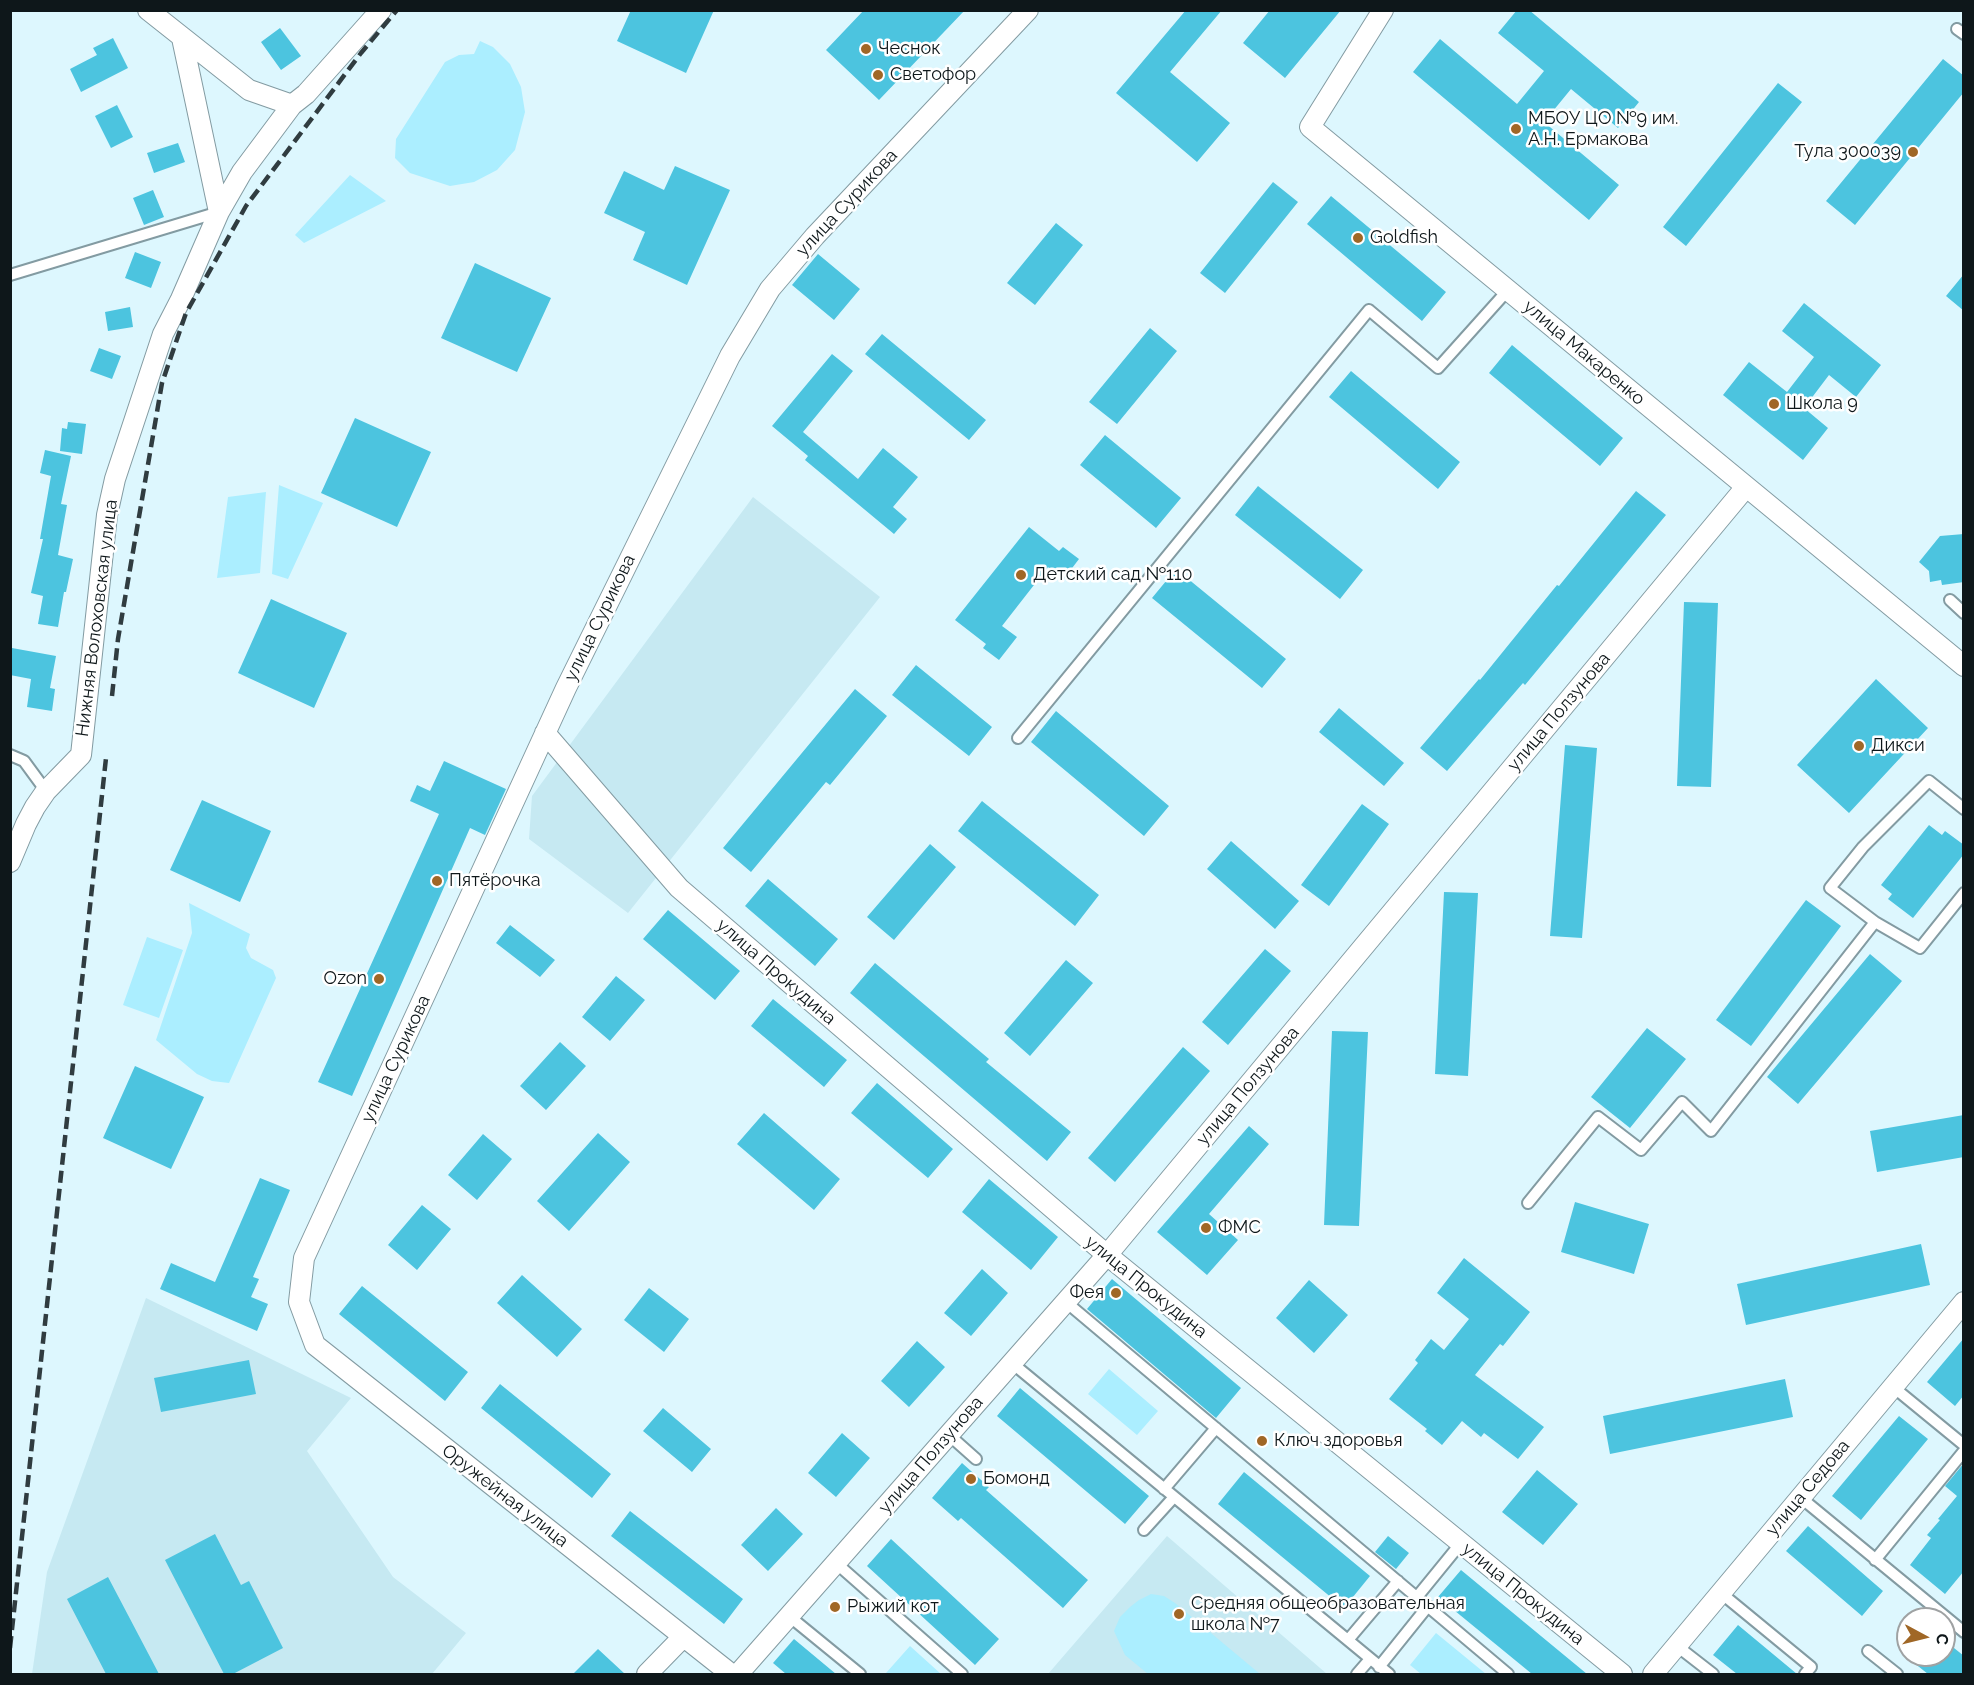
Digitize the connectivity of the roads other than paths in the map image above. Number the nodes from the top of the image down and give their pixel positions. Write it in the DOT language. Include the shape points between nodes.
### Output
graph roads {
  1 [pos="148,10"];
  2 [pos="381,10"];
  3 [pos="1028,10"];
  4 [pos="1383,10"];
  5 [pos="182,38"];
  6 [pos="292,105"];
  7 [pos="219,212"];
  8 [pos="10,274"];
  9 [pos="1508,290"];
  10 [pos="1746,487"];
  11 [pos="1950,600"];
  12 [pos="1964,613"];
  13 [pos="1964,666"];
  14 [pos="545,733"];
  15 [pos="1018,738"];
  16 [pos="10,755"];
  17 [pos="46,791"];
  18 [pos="1964,809"];
  19 [pos="10,862"];
  20 [pos="1964,893"];
  21 [pos="1875,922"];
  22 [pos="1528,1203"];
  23 [pos="1107,1255"];
  24 [pos="299,1302"];
  25 [pos="1066,1302"];
  26 [pos="1964,1302"];
  27 [pos="1012,1363"];
  28 [pos="1892,1386"];
  29 [pos="1216,1428"];
  30 [pos="949,1435"];
  31 [pos="1964,1445"];
  32 [pos="1964,1451"];
  33 [pos="976,1458"];
  34 [pos="1164,1489"];
  35 [pos="1174,1497"];
  36 [pos="1800,1497"];
  37 [pos="1144,1530"];
  38 [pos="1461,1543"];
  39 [pos="1875,1560"];
  40 [pos="836,1563"];
  41 [pos="1398,1581"];
  42 [pos="1721,1593"];
  43 [pos="1417,1597"];
  44 [pos="1428,1606"];
  45 [pos="789,1616"];
  46 [pos="1964,1632"];
  47 [pos="683,1637"];
  48 [pos="1347,1640"];
  49 [pos="1677,1646"];
  50 [pos="1868,1651"];
  51 [pos="1375,1663"];
  52 [pos="647,1674"];
  53 [pos="730,1674"];
  54 [pos="738,1674"];
  55 [pos="860,1674"];
  56 [pos="962,1674"];
  57 [pos="1357,1674"];
  58 [pos="1389,1674"];
  59 [pos="1509,1674"];
  60 [pos="1622,1674"];
  61 [pos="1653,1674"];
  62 [pos="1713,1674"];
  63 [pos="1805,1674"];
  64 [pos="1897,1674"];
  1 -- 5 [label="street"];
  2 -- 6 [label="street, Нижняя Волоховская улица"];
  3 -- 14 [label="street, улица Сурикова" via="770,289 730,356"];
  4 -- 9 [label="street, улица Макаренко" via="1310,126"];
  5 -- 6 [label="street" via="249,90"];
  5 -- 7 [label="street"];
  6 -- 7 [label="street, Нижняя Волоховская улица" via="242,172"];
  7 -- 8 [label="lane"];
  7 -- 17 [label="street, Нижняя Волоховская улица" via="163,334 110,497 81,755"];
  9 -- 10 [label="street, улица Макаренко"];
  9 -- 15 [label="lane" via="1438,368 1369,310"];
  10 -- 13 [label="street, улица Макаренко"];
  10 -- 23 [label="street, улица Ползунова"];
  11 -- 12 [label="lane"];
  14 -- 23 [label="street, улица Прокудина" via="679,888"];
  14 -- 24 [label="street, улица Сурикова" via="304,1258"];
  16 -- 17 [label="lane" via="24,760"];
  17 -- 19 [label="street"];
  18 -- 21 [label="lane" via="1929,782 1863,848 1830,888"];
  20 -- 21 [label="lane" via="1920,948"];
  21 -- 22 [label="lane" via="1711,1131 1682,1102 1641,1150 1598,1117"];
  23 -- 25 [label="street, улица Ползунова"];
  23 -- 38 [label="street, улица Прокудина"];
  24 -- 47 [label="street, Оружейная улица" via="315,1345"];
  25 -- 27 [label="street, улица Ползунова"];
  25 -- 29 [label="lane"];
  26 -- 28 [label="street, улица Седова"];
  27 -- 30 [label="street, улица Ползунова"];
  27 -- 34 [label="lane"];
  28 -- 31 [label="lane"];
  28 -- 36 [label="street, улица Седова"];
  29 -- 34 [label="lane"];
  29 -- 41 [label="lane"];
  30 -- 33 [label="lane"];
  30 -- 40 [label="street, улица Ползунова"];
  32 -- 39 [label="lane"];
  34 -- 35 [label="lane"];
  35 -- 37 [label="lane"];
  35 -- 48 [label="lane"];
  36 -- 39 [label="lane"];
  36 -- 42 [label="street, улица Седова"];
  38 -- 43 [label="lane"];
  38 -- 60 [label="street, улица Прокудина"];
  39 -- 46 [label="lane"];
  40 -- 45 [label="street, улица Ползунова"];
  40 -- 56 [label="lane"];
  41 -- 43 [label="lane"];
  41 -- 48 [label="lane"];
  42 -- 49 [label="street, улица Седова"];
  42 -- 63 [label="lane" via="1812,1667"];
  43 -- 44 [label="lane"];
  44 -- 51 [label="lane"];
  44 -- 59 [label="lane"];
  45 -- 54 [label="street, улица Ползунова"];
  45 -- 55 [label="lane"];
  47 -- 52 [label="street"];
  47 -- 53 [label="street, Оружейная улица"];
  48 -- 51 [label="lane"];
  49 -- 61 [label="street, улица Седова"];
  49 -- 62 [label="lane"];
  50 -- 64 [label="lane"];
  51 -- 57 [label="lane"];
  51 -- 58 [label="lane"];
}
